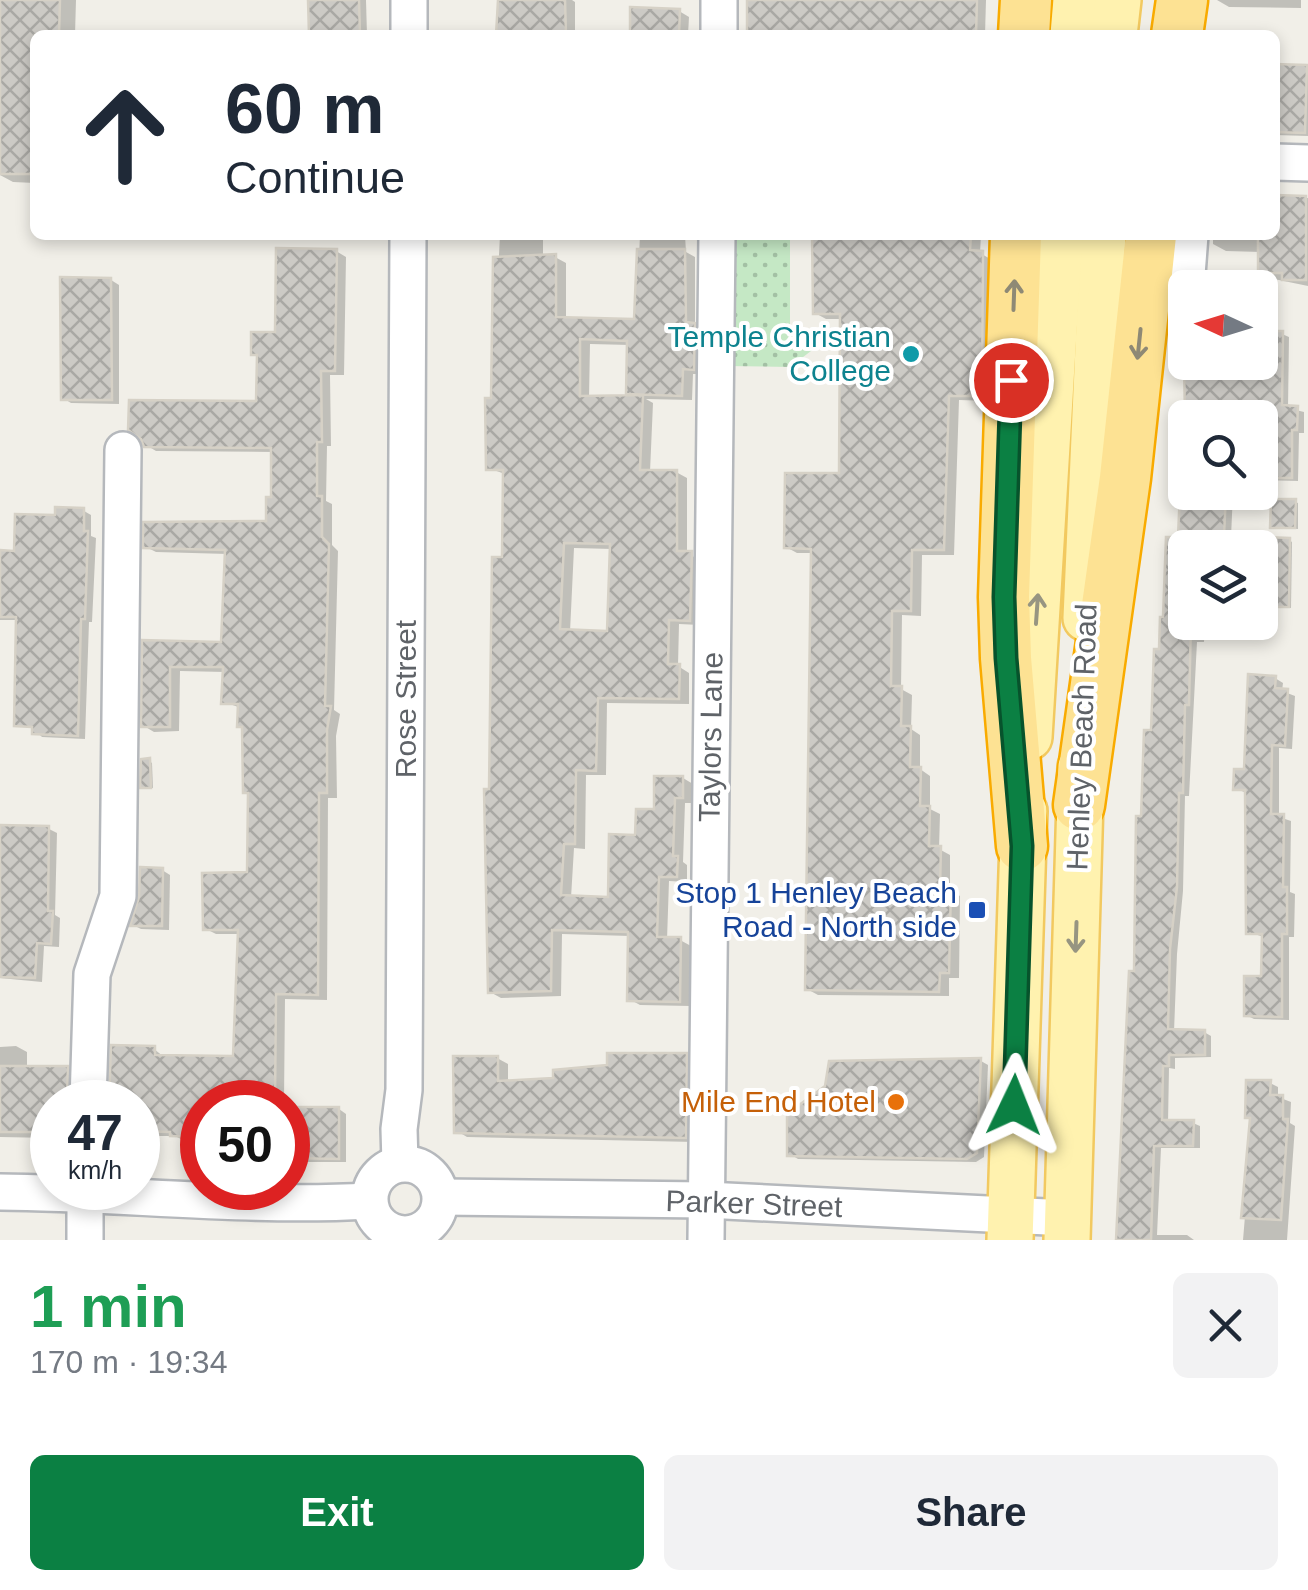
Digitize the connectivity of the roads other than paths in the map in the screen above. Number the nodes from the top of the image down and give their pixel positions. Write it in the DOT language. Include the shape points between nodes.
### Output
graph roads {
  1 [pos="409,0"];
  2 [pos="719,0"];
  3 [pos="1026,0"];
  4 [pos="1076,0"];
  5 [pos="1118,0"];
  6 [pos="1182,0"];
  7 [pos="409,30"];
  8 [pos="719,30"];
  9 [pos="1024,30"];
  10 [pos="1073,30"];
  11 [pos="1115,30"];
  12 [pos="1178,30"];
  13 [pos="1280,162"];
  14 [pos="1308,163"];
  15 [pos="408,240"];
  16 [pos="717,240"];
  17 [pos="1016,240"];
  18 [pos="1060,240"];
  19 [pos="1103,240"];
  20 [pos="1149,240"];
  21 [pos="1190,240"];
  22 [pos="1187,270"];
  23 [pos="122,450"];
  24 [pos="1080,805"];
  25 [pos="1022,846"];
  26 [pos="89,1080"];
  27 [pos="400,1163"];
  28 [pos="30,1191"];
  29 [pos="0,1192"];
  30 [pos="160,1195"];
  31 [pos="441,1197"];
  32 [pos="706,1200"];
  33 [pos="369,1201"];
  34 [pos="85,1210"];
  35 [pos="1010,1228"];
  36 [pos="1068,1229"];
  37 [pos="407,1237"];
  38 [pos="85,1240"];
  39 [pos="706,1240"];
  1 -- 7 [label="street"];
  2 -- 8 [label="street"];
  3 -- 9 [label="highway"];
  4 -- 10 [label="main road"];
  5 -- 11 [label="main road"];
  6 -- 12 [label="highway"];
  13 -- 14 [label="street"];
  15 -- 27 [label="street, Rose Street"];
  16 -- 32 [label="street, Taylors Lane"];
  25 -- 17 [label="highway, one-way" via="1004,597"];
  25 -- 18 [label="main road, Henley Beach Road, one-way"];
  19 -- 24 [label="main road, Henley Beach Road"];
  20 -- 24 [label="highway, one-way"];
  21 -- 22 [label="street"];
  23 -- 26 [label="street" via="118,896 92,974"];
  24 -- 36 [label="main road, Henley Beach Road, one-way"];
  25 -- 35 [label="main road, Henley Beach Road"];
  27 -- 31 [label="street" via="426,1170"];
  27 -- 33 [label="street" via="375,1179"];
  28 -- 29 [label="street"];
  30 -- 33 [label="street"];
  31 -- 32 [label="street, Parker Street"];
  31 -- 37 [label="street" via="428,1226"];
  32 -- 35 [label="street, Parker Street"];
  32 -- 39 [label="street, Taylors Lane"];
  33 -- 37 [label="street" via="380,1224"];
  34 -- 38 [label="street"];
  35 -- 36 [label="street, Parker Street"];
}
